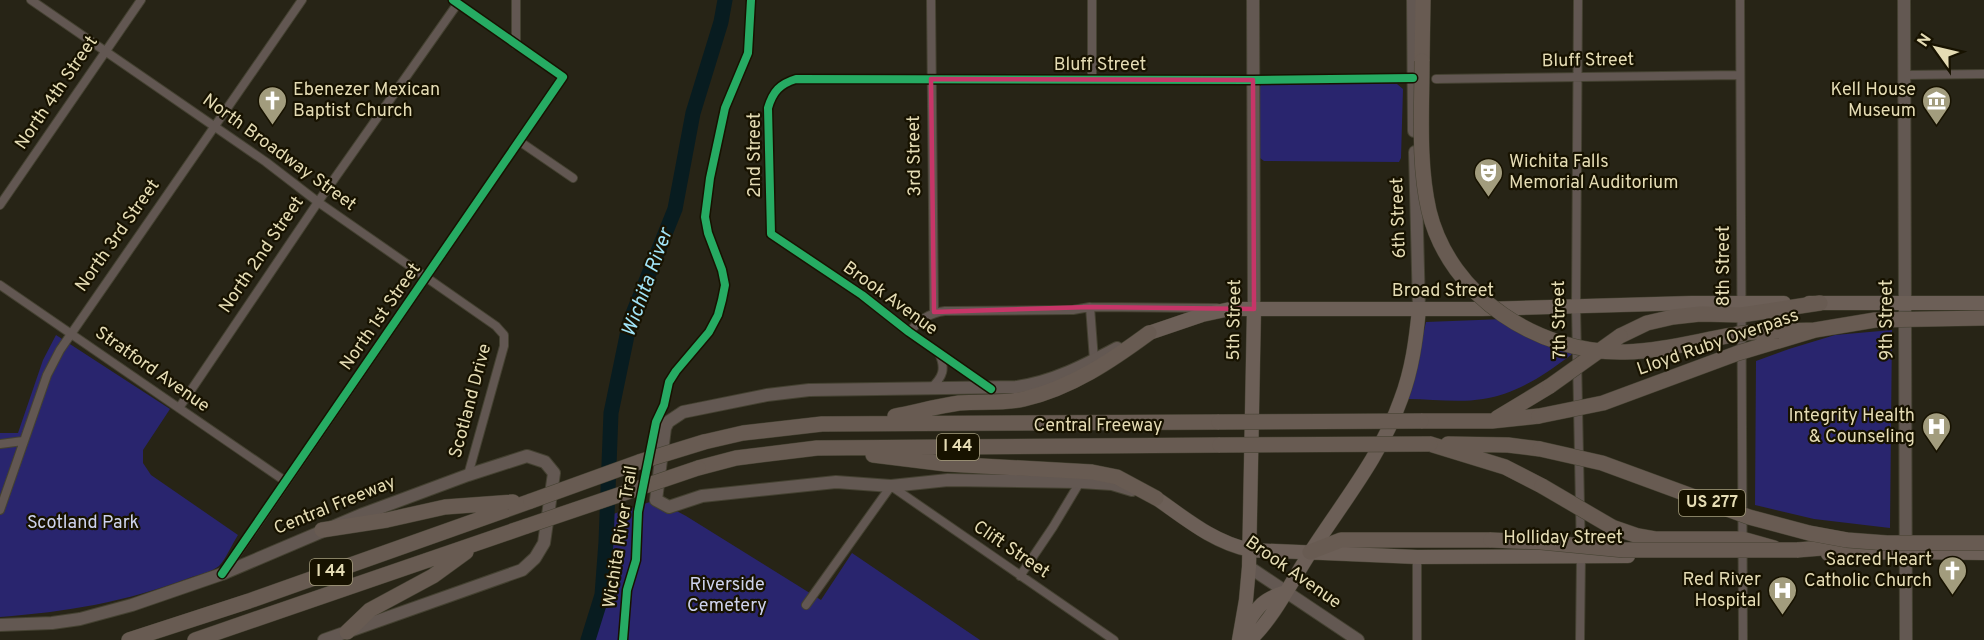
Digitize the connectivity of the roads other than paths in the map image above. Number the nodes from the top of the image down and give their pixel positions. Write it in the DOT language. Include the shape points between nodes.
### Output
graph roads {
  1 [pos="31,0"];
  2 [pos="141,0"];
  3 [pos="302,0"];
  4 [pos="516,0"];
  5 [pos="931,0"];
  6 [pos="1092,0"];
  7 [pos="1254,0"];
  8 [pos="1413,0"];
  9 [pos="1423,0"];
  10 [pos="1578,0"];
  11 [pos="1740,0"];
  12 [pos="1904,0"];
  13 [pos="455,2"];
  14 [pos="516,45"];
  15 [pos="106,51"];
  16 [pos="1984,74"];
  17 [pos="1740,75"];
  18 [pos="1904,75"];
  19 [pos="1413,78"];
  20 [pos="1577,78"];
  21 [pos="931,79"];
  22 [pos="1436,79"];
  23 [pos="1092,80"];
  24 [pos="1253,80"];
  25 [pos="787,82"];
  26 [pos="215,127"];
  27 [pos="519,141"];
  28 [pos="573,178"];
  29 [pos="318,202"];
  30 [pos="0,205"];
  31 [pos="771,234"];
  32 [pos="426,278"];
  33 [pos="0,285"];
  34 [pos="1820,303"];
  35 [pos="1984,303"];
  36 [pos="1905,304"];
  37 [pos="1090,307"];
  38 [pos="1576,307"];
  39 [pos="1230,309"];
  40 [pos="1254,309"];
  41 [pos="1419,309"];
  42 [pos="1741,309"];
  43 [pos="934,312"];
  44 [pos="1984,318"];
  45 [pos="1815,330"];
  46 [pos="909,332"];
  47 [pos="70,333"];
  48 [pos="1149,333"];
  49 [pos="504,335"];
  50 [pos="939,353"];
  51 [pos="1094,360"];
  52 [pos="930,389"];
  53 [pos="991,389"];
  54 [pos="179,408"];
  55 [pos="1539,416"];
  56 [pos="1492,421"];
  57 [pos="860,423"];
  58 [pos="23,441"];
  59 [pos="0,444"];
  60 [pos="1430,444"];
  61 [pos="817,448"];
  62 [pos="468,475"];
  63 [pos="285,481"];
  64 [pos="1080,482"];
  65 [pos="891,486"];
  66 [pos="1156,498"];
  67 [pos="531,501"];
  68 [pos="0,510"];
  69 [pos="322,530"];
  70 [pos="1208,535"];
  71 [pos="1742,539"];
  72 [pos="478,543"];
  73 [pos="1887,543"];
  74 [pos="1984,543"];
  75 [pos="1250,550"];
  76 [pos="1310,552"];
  77 [pos="1905,552"];
  78 [pos="1984,554"];
  79 [pos="1802,555"];
  80 [pos="1581,556"];
  81 [pos="1742,556"];
  82 [pos="1417,557"];
  83 [pos="1249,567"];
  84 [pos="222,574"];
  85 [pos="1020,576"];
  86 [pos="1286,592"];
  87 [pos="806,605"];
  88 [pos="0,626"];
  89 [pos="347,632"];
  90 [pos="1244,638"];
  91 [pos="129,640"];
  92 [pos="195,640"];
  93 [pos="324,640"];
  94 [pos="1114,640"];
  95 [pos="1358,640"];
  96 [pos="1417,640"];
  97 [pos="1580,640"];
  98 [pos="1743,640"];
  99 [pos="1906,640"];
  1 -- 15 [label="street, North Broadway Street"];
  2 -- 15 [label="street, North 4th Street"];
  3 -- 26 [label="street, North 3rd Street"];
  4 -- 14 [label="street"];
  5 -- 21 [label="street, 3rd Street"];
  6 -- 23 [label="street"];
  7 -- 24 [label="main road, 5th Street"];
  8 -- 19 [label="main road, 6th Street"];
  9 -- 45 [label="highway, bridge" via="1424,182 1430,213 1439,240 1455,266 1506,318 1544,337 1611,351 1650,350 1736,334"];
  10 -- 20 [label="street, 7th Street"];
  11 -- 17 [label="street, 8th Street"];
  12 -- 18 [label="main road, 9th Street"];
  13 -- 14 [label="street"];
  13 -- 29 [label="street, North 2nd Street"];
  14 -- 27 [label="street, North 1st Street" via="563,77"];
  15 -- 26 [label="street, North Broadway Street"];
  15 -- 30 [label="street, North 4th Street"];
  16 -- 18 [label="street"];
  17 -- 20 [label="street, Bluff Street"];
  17 -- 42 [label="street, 8th Street"];
  18 -- 36 [label="main road, 9th Street"];
  19 -- 24 [label="street, Bluff Street"];
  19 -- 41 [label="main road, 6th Street"];
  20 -- 22 [label="street, Bluff Street"];
  20 -- 38 [label="street, 7th Street"];
  21 -- 23 [label="street, Bluff Street"];
  21 -- 25 [label="street, Bluff Street"];
  21 -- 43 [label="street, 3rd Street"];
  23 -- 24 [label="street, Bluff Street"];
  24 -- 40 [label="main road, 5th Street"];
  25 -- 31 [label="street, 2nd Street" via="778,87 768,108"];
  26 -- 29 [label="street, North Broadway Street"];
  26 -- 47 [label="street, North 3rd Street"];
  27 -- 28 [label="street"];
  27 -- 32 [label="street, North 1st Street"];
  29 -- 32 [label="street, North Broadway Street"];
  29 -- 54 [label="street, North 2nd Street"];
  31 -- 46 [label="street, Brook Avenue"];
  32 -- 49 [label="street, North Broadway Street"];
  32 -- 63 [label="street, North 1st Street"];
  33 -- 47 [label="street, Stratford Avenue"];
  34 -- 36 [label="main road"];
  34 -- 42 [label="highway"];
  35 -- 36 [label="main road"];
  36 -- 77 [label="main road, 9th Street"];
  37 -- 39 [label="street, Broad Street"];
  37 -- 43 [label="street, Broad Street"];
  37 -- 51 [label="street"];
  38 -- 41 [label="main road, Broad Street"];
  38 -- 42 [label="main road, Broad Street" via="1691,303"];
  38 -- 80 [label="street, 7th Street"];
  39 -- 40 [label="main road, Broad Street"];
  39 -- 48 [label="main road"];
  40 -- 41 [label="main road, Broad Street"];
  40 -- 75 [label="main road, 5th Street"];
  41 -- 76 [label="main road, 6th Street" via="1416,341 1401,400 1367,467"];
  42 -- 56 [label="highway, bridge" via="1647,323 1620,336"];
  42 -- 71 [label="street, 8th Street"];
  43 -- 46 [label="street"];
  44 -- 45 [label="highway, Lloyd Ruby Overpass, bridge" via="1875,320"];
  45 -- 55 [label="highway, Lloyd Ruby Overpass, bridge" via="1738,353 1603,403"];
  46 -- 50 [label="street, Brook Avenue"];
  47 -- 54 [label="street, Stratford Avenue"];
  47 -- 58 [label="street, North 3rd Street" via="47,375"];
  48 -- 51 [label="main road"];
  48 -- 57 [label="highway" via="1088,375 1038,395 1010,402 959,404"];
  49 -- 62 [label="street, Scotland Drive"];
  50 -- 52 [label="street, Brook Avenue" via="944,364 942,376"];
  50 -- 53 [label="street, Brook Avenue"];
  51 -- 53 [label="main road" via="1035,384"];
  52 -- 53 [label="main road"];
  52 -- 65 [label="main road" via="809,390 683,412 665,428 656,500 669,507 702,496 836,482"];
  54 -- 63 [label="street, Stratford Avenue"];
  55 -- 56 [label="highway, Central Freeway"];
  56 -- 57 [label="highway, Central Freeway / I 44, bridge"];
  57 -- 67 [label="highway, Central Freeway / I 44, bridge" via="778,428 704,442"];
  58 -- 59 [label="street"];
  58 -- 68 [label="street, North 3rd Street"];
  60 -- 61 [label="highway, Central Freeway / I 44, bridge"];
  60 -- 71 [label="highway, bridge" via="1505,467 1612,527 1638,536"];
  60 -- 73 [label="highway, Central Freeway / US 277, bridge" via="1540,449 1602,463 1777,526 1847,540"];
  61 -- 66 [label="highway" via="946,464 1092,472 1116,477"];
  61 -- 72 [label="highway, Central Freeway / I 44, bridge" via="736,458 698,468"];
  62 -- 69 [label="main road, Central Freeway"];
  62 -- 89 [label="main road, Central Freeway" via="527,456 545,462 554,472 544,543 535,558 522,570 502,578"];
  63 -- 84 [label="street, North 1st Street"];
  64 -- 65 [label="main road" via="948,480"];
  64 -- 66 [label="main road" via="1112,484"];
  64 -- 85 [label="street"];
  65 -- 85 [label="street, Clift Street"];
  65 -- 87 [label="street"];
  66 -- 70 [label="main road, Holliday Street"];
  67 -- 69 [label="highway" via="445,507"];
  67 -- 91 [label="highway, Central Freeway / I 44"];
  69 -- 84 [label="main road, Central Freeway"];
  70 -- 75 [label="main road, Holliday Street"];
  70 -- 83 [label="main road, Brook Avenue"];
  71 -- 79 [label="highway"];
  71 -- 81 [label="street, 8th Street"];
  72 -- 89 [label="highway" via="433,576 370,610"];
  72 -- 92 [label="highway, Central Freeway / I 44"];
  73 -- 74 [label="highway, US 277, bridge"];
  73 -- 76 [label="highway, bridge" via="1797,550 1671,551 1491,540 1341,540"];
  75 -- 76 [label="main road, Holliday Street"];
  75 -- 83 [label="main road, 5th Street"];
  76 -- 82 [label="main road, Holliday Street"];
  76 -- 86 [label="main road, 6th Street"];
  77 -- 78 [label="main road, Holliday Street"];
  77 -- 79 [label="main road, Holliday Street"];
  77 -- 99 [label="main road, 9th Street"];
  79 -- 81 [label="main road, Holliday Street"];
  80 -- 81 [label="main road, Holliday Street"];
  80 -- 82 [label="main road, Holliday Street"];
  80 -- 97 [label="street, 7th Street"];
  81 -- 98 [label="street, 8th Street"];
  82 -- 96 [label="street"];
  83 -- 86 [label="main road, Brook Avenue"];
  83 -- 90 [label="main road, 5th Street"];
  84 -- 88 [label="main road, Central Freeway" via="80,619"];
  85 -- 94 [label="street, Clift Street"];
  86 -- 90 [label="main road, 6th Street" via="1258,633"];
  86 -- 95 [label="main road, Brook Avenue"];
  89 -- 93 [label="main road, Central Freeway"];
}
